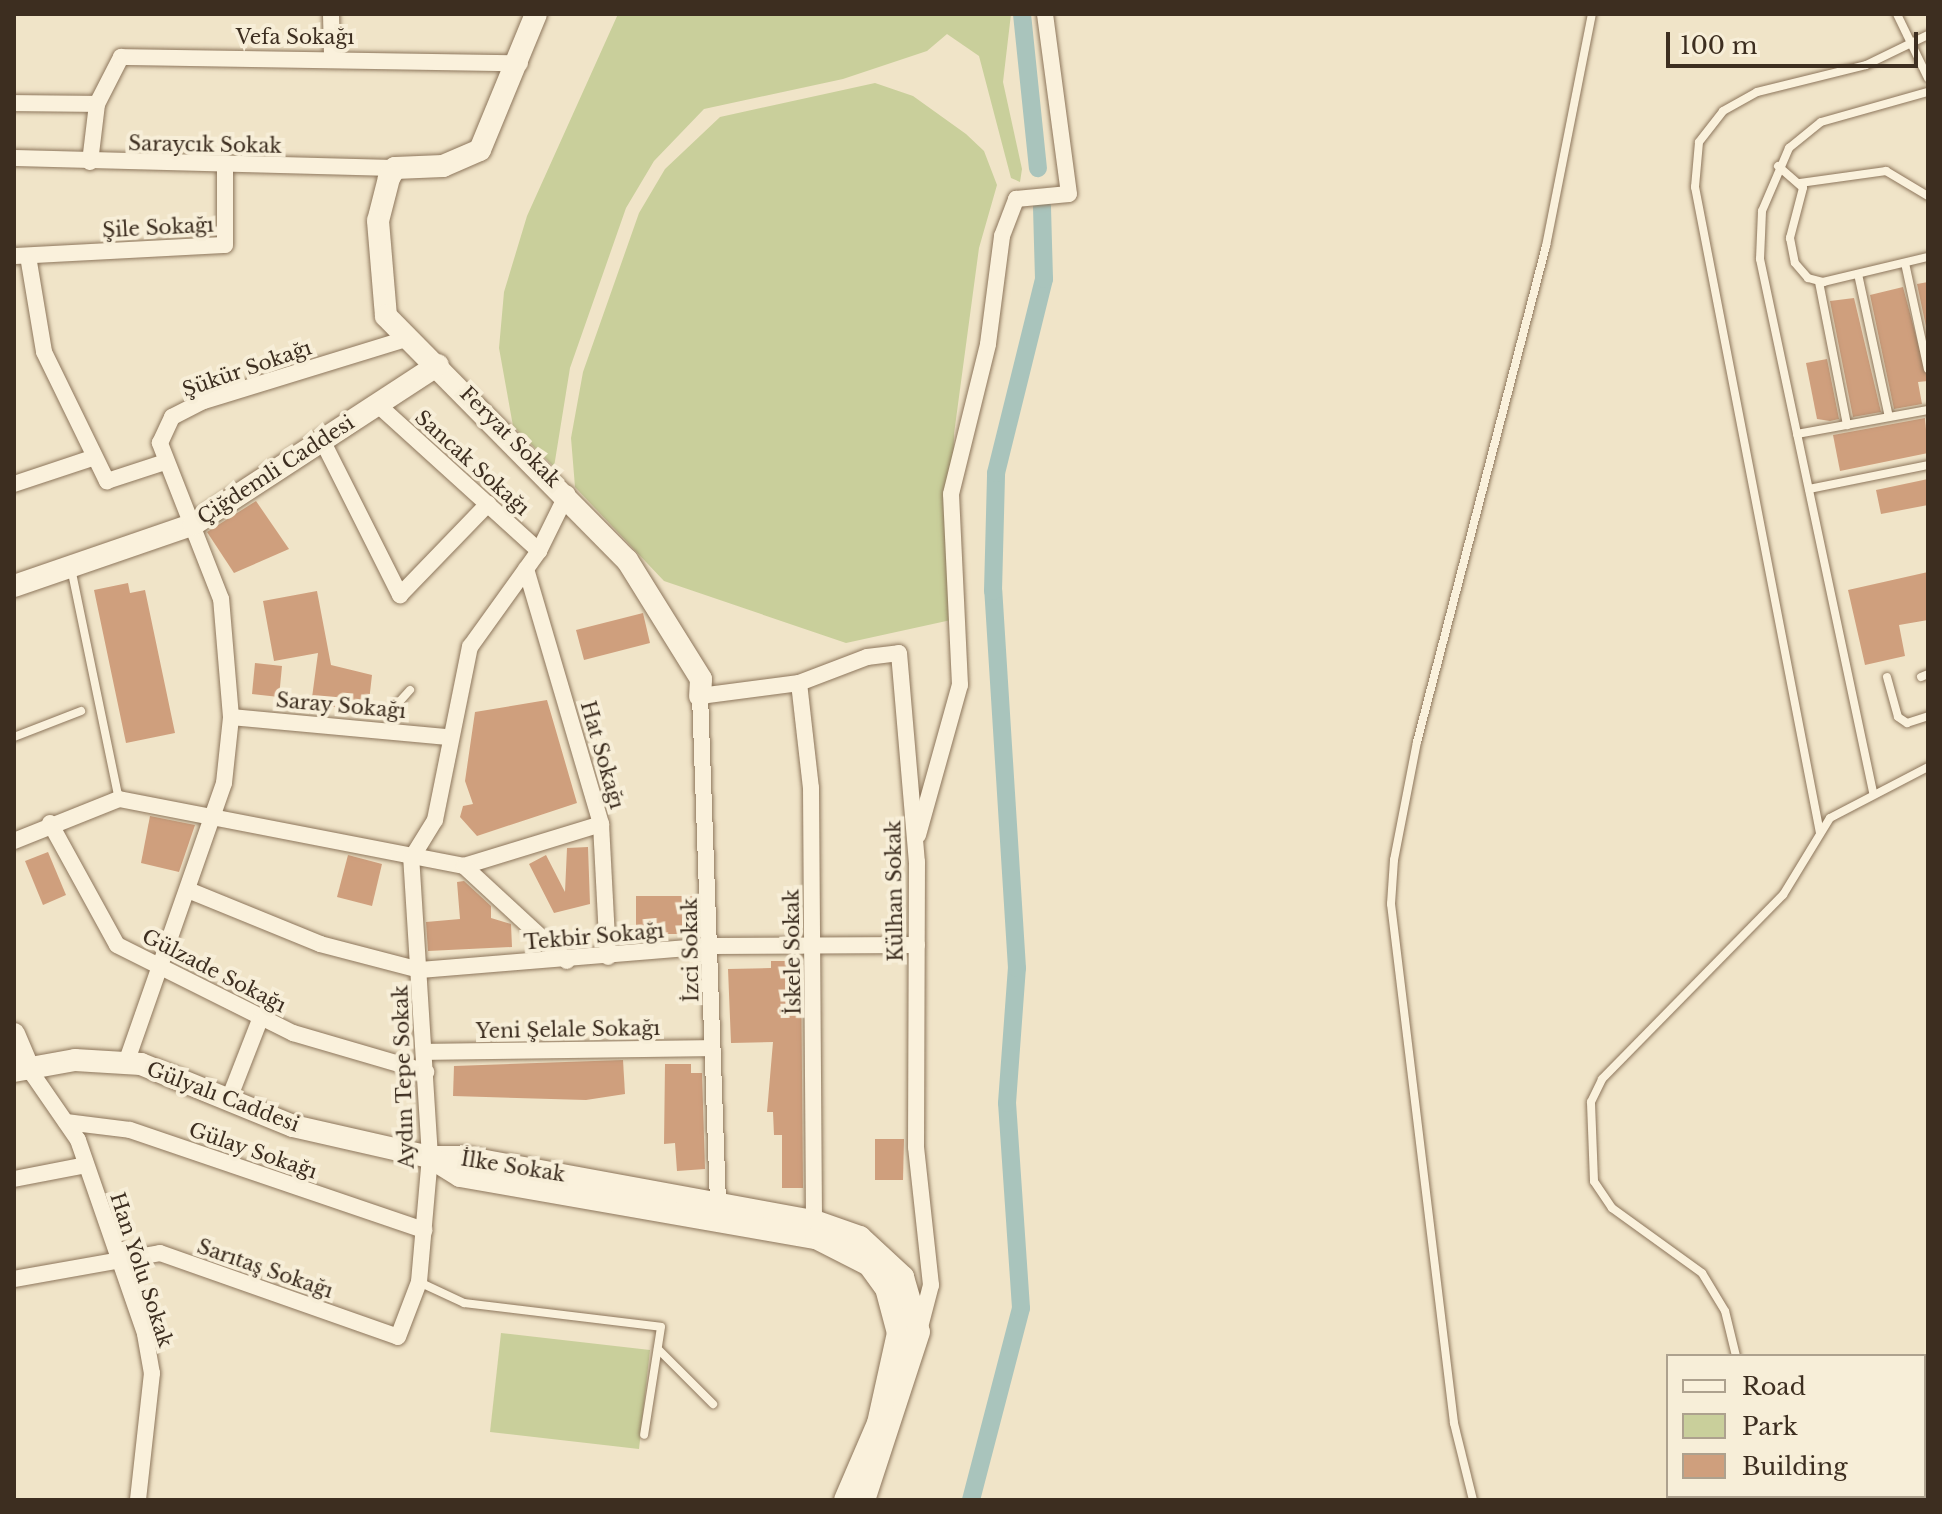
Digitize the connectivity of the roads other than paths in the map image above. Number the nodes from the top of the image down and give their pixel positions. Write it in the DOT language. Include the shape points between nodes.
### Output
graph roads {
  1 [pos="331,14"];
  2 [pos="536,14"];
  3 [pos="1045,14"];
  4 [pos="1592,14"];
  5 [pos="1897,14"];
  6 [pos="1928,35"];
  7 [pos="1910,41"];
  8 [pos="332,56"];
  9 [pos="520,63"];
  10 [pos="1928,78"];
  11 [pos="1928,92"];
  12 [pos="14,103"];
  13 [pos="97,104"];
  14 [pos="14,158"];
  15 [pos="90,162"];
  16 [pos="225,166"];
  17 [pos="1778,166"];
  18 [pos="395,168"];
  19 [pos="1800,183"];
  20 [pos="1928,196"];
  21 [pos="21,256"];
  22 [pos="1928,257"];
  23 [pos="1905,263"];
  24 [pos="1858,274"];
  25 [pos="1819,282"];
  26 [pos="402,340"];
  27 [pos="438,365"];
  28 [pos="1928,369"];
  29 [pos="377,404"];
  30 [pos="1928,410"];
  31 [pos="1889,417"];
  32 [pos="1847,425"];
  33 [pos="1797,434"];
  34 [pos="322,440"];
  35 [pos="92,458"];
  36 [pos="162,463"];
  37 [pos="1928,465"];
  38 [pos="14,484"];
  39 [pos="1809,489"];
  40 [pos="567,494"];
  41 [pos="488,504"];
  42 [pos="194,524"];
  43 [pos="539,551"];
  44 [pos="70,563"];
  45 [pos="526,569"];
  46 [pos="14,586"];
  47 [pos="1887,677"];
  48 [pos="799,683"];
  49 [pos="410,690"];
  50 [pos="700,696"];
  51 [pos="81,711"];
  52 [pos="1928,716"];
  53 [pos="231,717"];
  54 [pos="389,730"];
  55 [pos="14,737"];
  56 [pos="448,737"];
  57 [pos="1928,767"];
  58 [pos="1873,792"];
  59 [pos="119,799"];
  60 [pos="211,815"];
  61 [pos="50,823"];
  62 [pos="601,824"];
  63 [pos="1820,833"];
  64 [pos="14,841"];
  65 [pos="915,844"];
  66 [pos="411,859"];
  67 [pos="464,866"];
  68 [pos="188,890"];
  69 [pos="813,942"];
  70 [pos="917,945"];
  71 [pos="712,946"];
  72 [pos="608,957"];
  73 [pos="567,961"];
  74 [pos="162,965"];
  75 [pos="420,970"];
  76 [pos="261,1017"];
  77 [pos="14,1034"];
  78 [pos="712,1048"];
  79 [pos="425,1052"];
  80 [pos="126,1063"];
  81 [pos="21,1070"];
  82 [pos="426,1072"];
  83 [pos="229,1099"];
  84 [pos="66,1122"];
  85 [pos="430,1157"];
  86 [pos="86,1165"];
  87 [pos="14,1179"];
  88 [pos="717,1213"];
  89 [pos="814,1221"];
  90 [pos="424,1230"];
  91 [pos="117,1262"];
  92 [pos="14,1279"];
  93 [pos="419,1282"];
  94 [pos="919,1332"];
  95 [pos="398,1337"];
  96 [pos="658,1349"];
  97 [pos="1736,1354"];
  98 [pos="713,1404"];
  99 [pos="644,1435"];
  100 [pos="138,1500"];
  101 [pos="845,1500"];
  102 [pos="864,1500"];
  103 [pos="1473,1500"];
  1 -- 8 [label="street"];
  2 -- 9 [label="street"];
  3 -- 65 [label="street" via="1069,194 1016,199 1002,236 988,344 951,494 960,685"];
  4 -- 103 [label="lane" via="1546,246 1414,756 1394,860 1391,904 1448,1376"];
  5 -- 7 [label="lane"];
  6 -- 7 [label="lane"];
  7 -- 10 [label="lane"];
  7 -- 63 [label="lane" via="1866,65 1757,92 1723,111 1699,142 1695,187"];
  8 -- 9 [label="street, Vefa Sokağı"];
  8 -- 13 [label="street, Vefa Sokağı" via="121,57"];
  9 -- 18 [label="street" via="480,150 443,166"];
  11 -- 17 [label="lane" via="1821,122"];
  12 -- 13 [label="street"];
  13 -- 15 [label="street, Vefa Sokağı"];
  14 -- 15 [label="street, Saraycık Sokak"];
  15 -- 16 [label="street, Saraycık Sokak"];
  16 -- 18 [label="street, Saraycık Sokak"];
  16 -- 21 [label="street, Şile Sokağı" via="225,245"];
  17 -- 19 [label="lane"];
  17 -- 33 [label="lane" via="1762,211 1760,259"];
  18 -- 26 [label="street, Feryat Sokak" via="380,212 378,259 386,316"];
  19 -- 20 [label="lane" via="1886,171"];
  19 -- 25 [label="lane" via="1791,247 1802,273"];
  21 -- 35 [label="street" via="44,352"];
  22 -- 23 [label="lane"];
  23 -- 24 [label="lane"];
  23 -- 28 [label="lane"];
  24 -- 25 [label="lane"];
  24 -- 31 [label="lane"];
  25 -- 32 [label="lane"];
  26 -- 27 [label="street, Feryat Sokak"];
  26 -- 36 [label="street, Şükür Sokağı" via="172,417 160,443"];
  27 -- 29 [label="street, Çiğdemli Caddesi"];
  27 -- 40 [label="street, Feryat Sokak"];
  29 -- 34 [label="street, Çiğdemli Caddesi"];
  29 -- 41 [label="street, Sancak Sokağı"];
  30 -- 31 [label="lane"];
  31 -- 32 [label="lane"];
  32 -- 33 [label="lane"];
  33 -- 39 [label="lane"];
  34 -- 41 [label="street" via="400,595"];
  34 -- 42 [label="street, Çiğdemli Caddesi"];
  35 -- 36 [label="street" via="107,481"];
  35 -- 38 [label="street"];
  36 -- 42 [label="street"];
  37 -- 39 [label="lane"];
  39 -- 58 [label="lane"];
  40 -- 43 [label="street"];
  40 -- 50 [label="street, Feryat Sokak" via="627,560 701,679"];
  41 -- 43 [label="street, Sancak Sokağı"];
  42 -- 44 [label="street, Çiğdemli Caddesi"];
  42 -- 53 [label="street" via="221,599"];
  43 -- 45 [label="street"];
  44 -- 46 [label="street, Çiğdemli Caddesi"];
  44 -- 59 [label="lane"];
  45 -- 56 [label="street" via="470,647"];
  45 -- 62 [label="street, Hat Sokağı"];
  47 -- 52 [label="lane" via="1898,717 1907,723"];
  48 -- 50 [label="street, Külhan Sokak"];
  48 -- 65 [label="street, Külhan Sokak" via="867,657 899,653"];
  48 -- 69 [label="street, İskele Sokak" via="811,788"];
  49 -- 54 [label="lane" via="392,710"];
  50 -- 71 [label="street, İzci Sokak"];
  51 -- 55 [label="lane"];
  53 -- 54 [label="street, Saray Sokağı"];
  53 -- 60 [label="street" via="224,783"];
  54 -- 56 [label="street, Saray Sokağı"];
  56 -- 66 [label="street" via="435,820"];
  57 -- 58 [label="lane"];
  58 -- 63 [label="lane"];
  59 -- 60 [label="street"];
  59 -- 61 [label="street"];
  60 -- 66 [label="street"];
  60 -- 68 [label="street"];
  61 -- 64 [label="street"];
  61 -- 74 [label="street, Gülzade Sokağı" via="117,945"];
  62 -- 67 [label="street"];
  62 -- 72 [label="street, Hat Sokağı"];
  63 -- 97 [label="lane" via="1783,895 1602,1079 1588,1121 1594,1181 1612,1208 1702,1273 1725,1311"];
  65 -- 70 [label="street, Külhan Sokak"];
  66 -- 67 [label="street"];
  66 -- 75 [label="street, Aydın Tepe Sokak"];
  67 -- 73 [label="street"];
  68 -- 74 [label="street"];
  68 -- 75 [label="street, Tekbir Sokağı" via="320,944"];
  69 -- 70 [label="street, Tekbir Sokağı"];
  69 -- 71 [label="street, Tekbir Sokağı"];
  69 -- 89 [label="street, İskele Sokak"];
  70 -- 94 [label="street, Külhan Sokak" via="916,1147 931,1285"];
  71 -- 72 [label="street, Tekbir Sokağı"];
  71 -- 78 [label="street, İzci Sokak"];
  72 -- 73 [label="street, Tekbir Sokağı"];
  73 -- 75 [label="street, Tekbir Sokağı"];
  74 -- 76 [label="street, Gülzade Sokağı"];
  74 -- 80 [label="street"];
  75 -- 79 [label="street, Aydın Tepe Sokak"];
  76 -- 82 [label="street, Gülzade Sokağı"];
  76 -- 83 [label="street"];
  77 -- 81 [label="street"];
  78 -- 79 [label="street, Yeni Şelale Sokağı"];
  78 -- 88 [label="street, İzci Sokak"];
  79 -- 82 [label="street, Aydın Tepe Sokak"];
  80 -- 81 [label="street, Gülyalı Caddesi" via="75,1060"];
  80 -- 83 [label="street, Gülyalı Caddesi"];
  81 -- 84 [label="street, Han Yolu Sokak"];
  82 -- 85 [label="street, Aydın Tepe Sokak"];
  83 -- 85 [label="street, Gülyalı Caddesi" via="293,1126"];
  84 -- 86 [label="street, Han Yolu Sokak"];
  84 -- 90 [label="street, Gülay Sokağı" via="130,1130"];
  85 -- 88 [label="street, İlke Sokak" via="460,1176"];
  85 -- 90 [label="street, Aydın Tepe Sokak"];
  86 -- 87 [label="street"];
  86 -- 91 [label="street, Han Yolu Sokak"];
  88 -- 89 [label="street, İlke Sokak"];
  88 -- 101 [label="street, İlke Sokak" via="845,1248 886,1288 898,1333 894,1363"];
  89 -- 94 [label="street, İlke Sokak" via="884,1253 917,1306"];
  90 -- 93 [label="street, Aydın Tepe Sokak"];
  91 -- 92 [label="street, Sarıtaş Sokağı"];
  91 -- 95 [label="street, Sarıtaş Sokağı" via="160,1253"];
  91 -- 100 [label="street, Han Yolu Sokak" via="152,1373"];
  93 -- 95 [label="street, Aydın Tepe Sokak"];
  93 -- 96 [label="lane" via="464,1303 661,1327"];
  94 -- 102 [label="street"];
  96 -- 98 [label="lane"];
  96 -- 99 [label="lane"];
}
